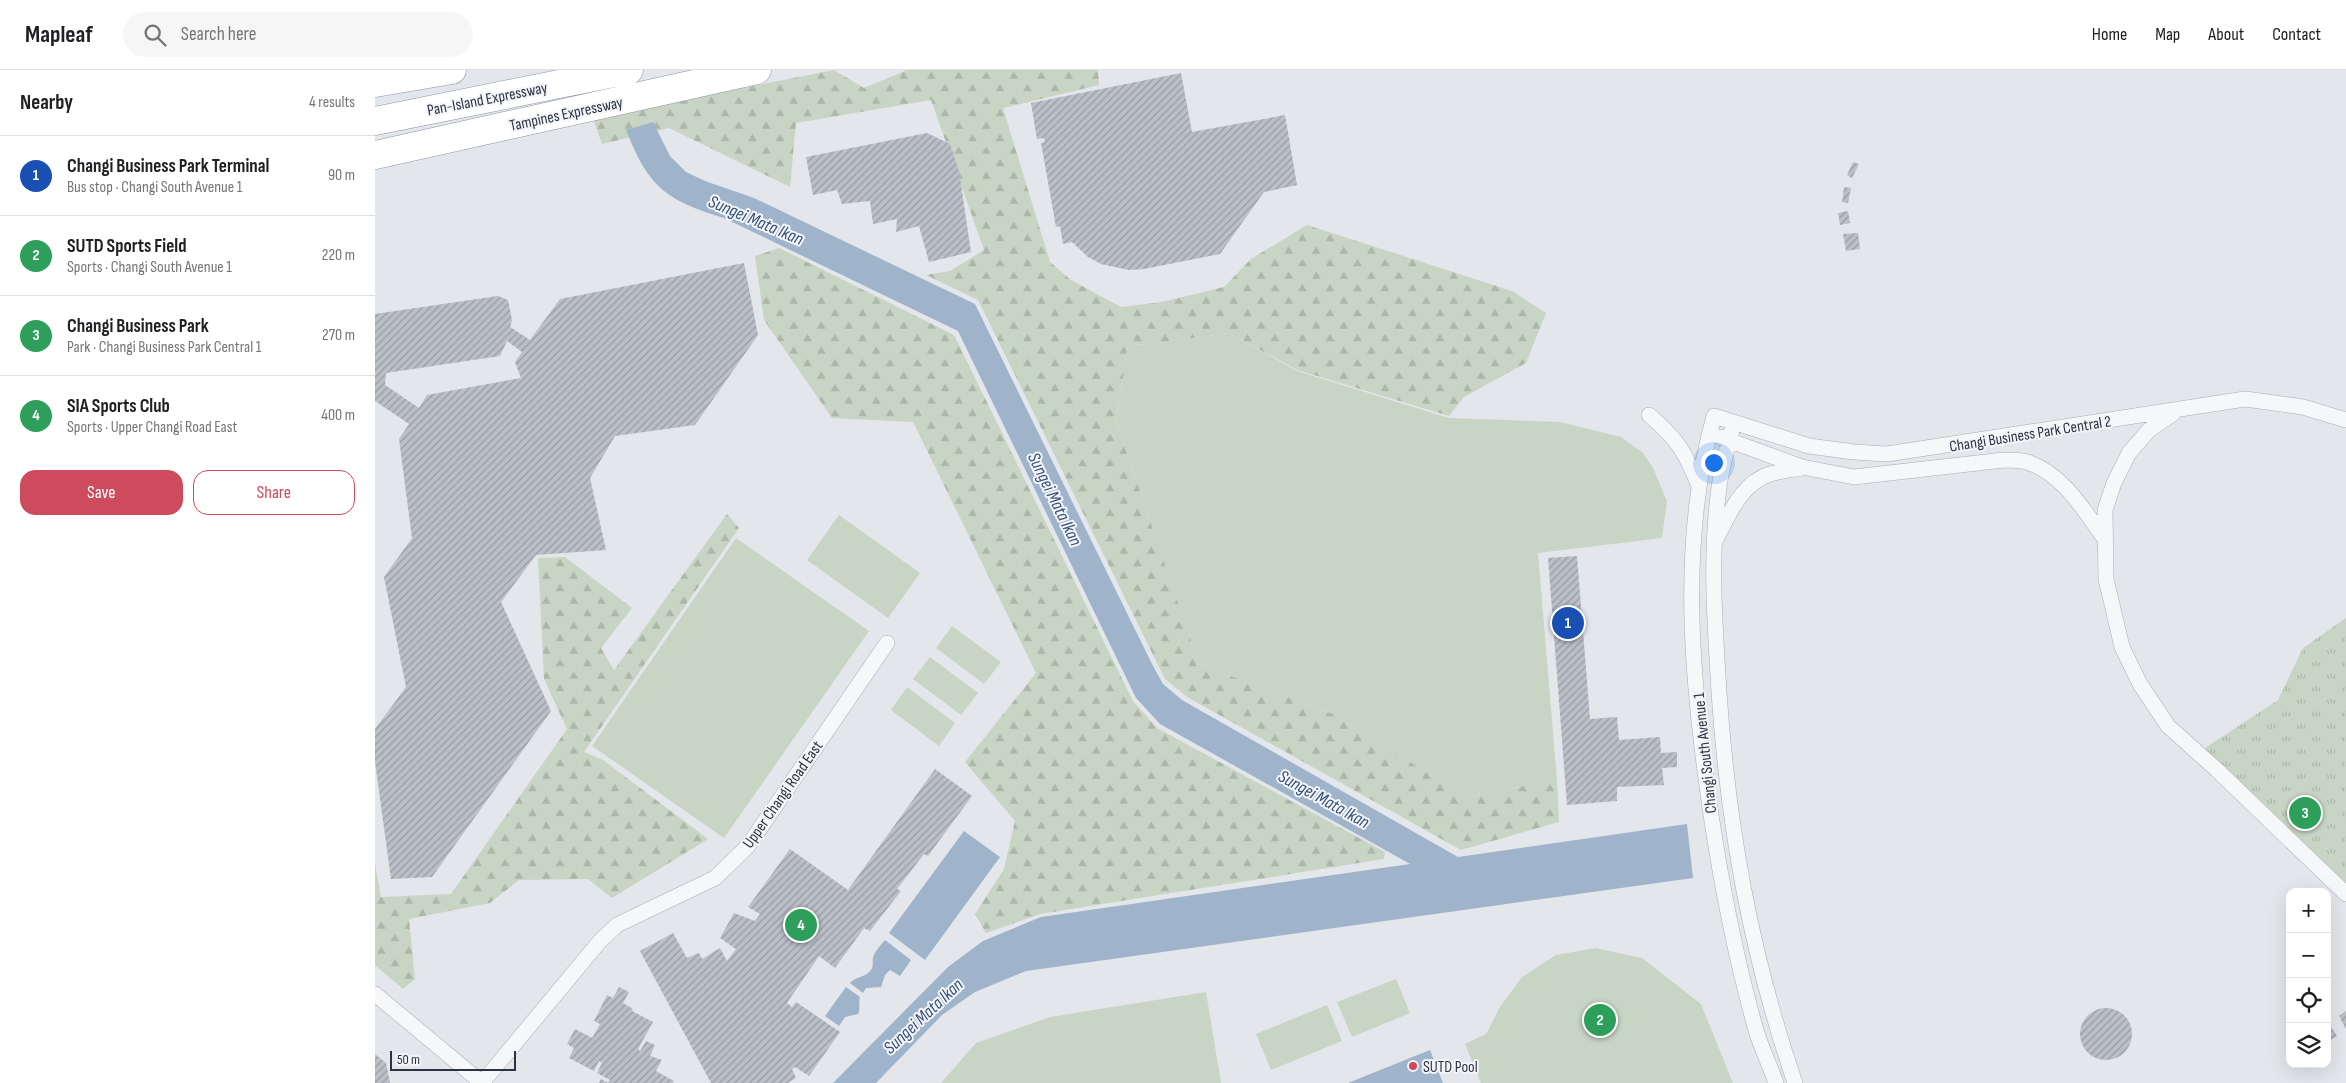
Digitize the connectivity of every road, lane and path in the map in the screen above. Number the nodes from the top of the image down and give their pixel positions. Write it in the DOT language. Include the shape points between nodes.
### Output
graph roads {
  1 [pos="452,70"];
  2 [pos="629,70"];
  3 [pos="757,70"];
  4 [pos="375,83"];
  5 [pos="375,121"];
  6 [pos="375,155"];
  7 [pos="2180,410"];
  8 [pos="1649,415"];
  9 [pos="1715,416"];
  10 [pos="2346,420"];
  11 [pos="1734,422"];
  12 [pos="1710,433"];
  13 [pos="1729,440"];
  14 [pos="1802,467"];
  15 [pos="1699,486"];
  16 [pos="2104,538"];
  17 [pos="1713,545"];
  18 [pos="887,643"];
  19 [pos="2346,894"];
  20 [pos="375,994"];
  21 [pos="482,1083"];
  22 [pos="1777,1083"];
  23 [pos="1795,1083"];
  1 -- 4 [label="highway"];
  2 -- 5 [label="highway, Pan-Island Expressway"];
  3 -- 6 [label="highway, Tampines Expressway"];
  7 -- 10 [label="street, Changi Business Park Central 2" via="2245,399 2303,407"];
  7 -- 11 [label="street, Changi Business Park Central 2" via="1887,454 1809,446"];
  7 -- 16 [label="street" via="2149,430 2129,453 2105,510"];
  8 -- 15 [label="street" via="1672,435 1682,449"];
  9 -- 11 [label="street, Changi Business Park Central 2"];
  9 -- 12 [label="street, Changi South Avenue 1"];
  11 -- 13 [label="street, Changi South Avenue 1"];
  12 -- 13 [label="street, Changi Business Park Central 2"];
  12 -- 15 [label="street, Changi South Avenue 1"];
  13 -- 14 [label="street, Changi Business Park Central 2"];
  13 -- 17 [label="street, Changi South Avenue 1" via="1718,494"];
  14 -- 16 [label="street, Changi Business Park Central 2" via="1853,477 1965,463 2026,462 2060,483"];
  14 -- 17 [label="street, Changi South Avenue 1" via="1768,474 1751,484 1737,499"];
  15 -- 22 [label="street, Changi South Avenue 1" via="1692,606 1703,755 1726,900 1757,1031"];
  16 -- 19 [label="street" via="2105,579 2122,647 2139,684 2167,726"];
  17 -- 23 [label="street, Changi South Avenue 1" via="1713,607 1723,753 1737,857 1775,1024"];
  18 -- 21 [label="street, Upper Changi Road East" via="747,846 715,878 617,925 599,941"];
  20 -- 21 [label="street"];
}
